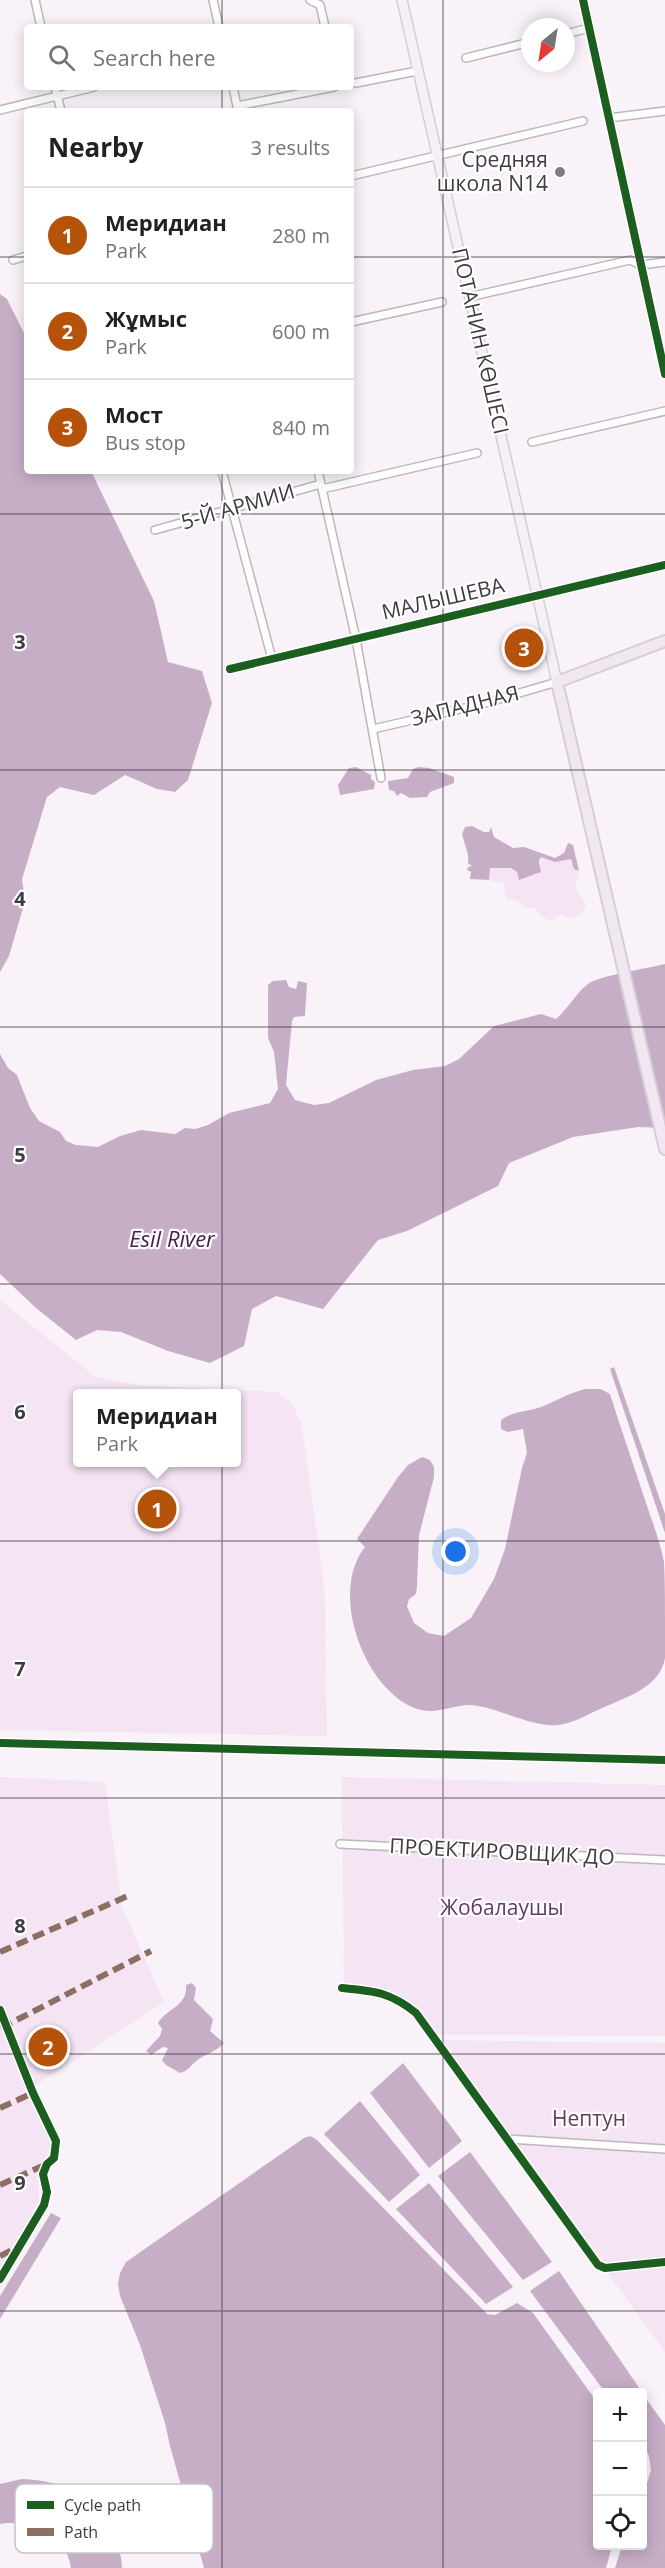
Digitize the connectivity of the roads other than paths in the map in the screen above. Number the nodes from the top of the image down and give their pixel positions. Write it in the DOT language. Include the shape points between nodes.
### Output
graph roads {
  1 [pos="35,0"];
  2 [pos="213,0"];
  3 [pos="310,0"];
  4 [pos="402,0"];
  5 [pos="583,0"];
  6 [pos="320,2"];
  7 [pos="40,24"];
  8 [pos="218,24"];
  9 [pos="324,24"];
  10 [pos="590,28"];
  11 [pos="575,32"];
  12 [pos="521,44"];
  13 [pos="466,58"];
  14 [pos="417,71"];
  15 [pos="356,83"];
  16 [pos="56,90"];
  17 [pos="80,90"];
  18 [pos="234,90"];
  19 [pos="321,90"];
  20 [pos="57,95"];
  21 [pos="60,108"];
  22 [pos="238,108"];
  23 [pos="242,108"];
  24 [pos="0,110"];
  25 [pos="665,111"];
  26 [pos="609,118"];
  27 [pos="583,122"];
  28 [pos="438,156"];
  29 [pos="354,175"];
  30 [pos="24,257"];
  31 [pos="13,261"];
  32 [pos="665,262"];
  33 [pos="641,265"];
  34 [pos="469,297"];
  35 [pos="442,302"];
  36 [pos="354,321"];
  37 [pos="665,374"];
  38 [pos="665,411"];
  39 [pos="532,441"];
  40 [pos="477,453"];
  41 [pos="223,474"];
  42 [pos="319,474"];
  43 [pos="322,487"];
  44 [pos="232,508"];
  45 [pos="155,530"];
  46 [pos="665,565"];
  47 [pos="538,595"];
  48 [pos="356,639"];
  49 [pos="665,641"];
  50 [pos="272,659"];
  51 [pos="230,669"];
  52 [pos="557,682"];
  53 [pos="373,729"];
  54 [pos="381,778"];
  55 [pos="665,1149"];
  56 [pos="0,1743"];
  57 [pos="665,1760"];
  58 [pos="340,1844"];
  59 [pos="665,1860"];
  60 [pos="342,1988"];
  61 [pos="0,2010"];
  62 [pos="507,2139"];
  63 [pos="665,2149"];
  64 [pos="665,2262"];
  65 [pos="0,2279"];
  1 -- 7 [label="street"];
  2 -- 8 [label="street"];
  3 -- 6 [label="street"];
  4 -- 14 [label="main road, ПОТАНИН КӨШЕСІ"];
  5 -- 10 [label="street"];
  6 -- 9 [label="street"];
  10 -- 11 [label="street"];
  10 -- 26 [label="street"];
  12 -- 13 [label="street"];
  14 -- 15 [label="street"];
  14 -- 28 [label="main road, ПОТАНИН КӨШЕСІ"];
  16 -- 20 [label="street"];
  17 -- 20 [label="street"];
  18 -- 22 [label="street"];
  19 -- 23 [label="street"];
  20 -- 21 [label="street"];
  20 -- 24 [label="street"];
  25 -- 26 [label="street"];
  26 -- 33 [label="street"];
  27 -- 28 [label="street"];
  28 -- 29 [label="street"];
  28 -- 34 [label="main road, ПОТАНИН КӨШЕСІ"];
  30 -- 31 [label="street"];
  32 -- 33 [label="street"];
  33 -- 34 [label="street" via="630,260"];
  33 -- 37 [label="street"];
  34 -- 47 [label="main road, ПОТАНИН КӨШЕСІ"];
  35 -- 36 [label="street"];
  38 -- 39 [label="street"];
  40 -- 43 [label="street, 5-Й АРМИИ"];
  41 -- 44 [label="street"];
  42 -- 43 [label="street"];
  43 -- 44 [label="street, 5-Й АРМИИ"];
  43 -- 48 [label="street"];
  44 -- 45 [label="street, 5-Й АРМИИ"];
  44 -- 50 [label="street"];
  46 -- 47 [label="street, МАЛЫШЕВА"];
  47 -- 48 [label="street, МАЛЫШЕВА"];
  47 -- 52 [label="main road, ПОТАНИН КӨШЕСІ"];
  48 -- 50 [label="street, МАЛЫШЕВА"];
  48 -- 53 [label="street"];
  49 -- 52 [label="highway"];
  50 -- 51 [label="street, МАЛЫШЕВА"];
  52 -- 53 [label="street, ЗАПАДНАЯ"];
  52 -- 55 [label="highway"];
  53 -- 54 [label="street"];
  56 -- 57 [label="street"];
  58 -- 59 [label="street, ПРОЕКТИРОВЩИК ДО"];
  60 -- 62 [label="street" via="390,1995 416,2013"];
  61 -- 65 [label="street" via="57,2151 43,2174 47,2192 44,2205"];
  62 -- 63 [label="street"];
  62 -- 64 [label="street" via="598,2265 605,2268"];
}
